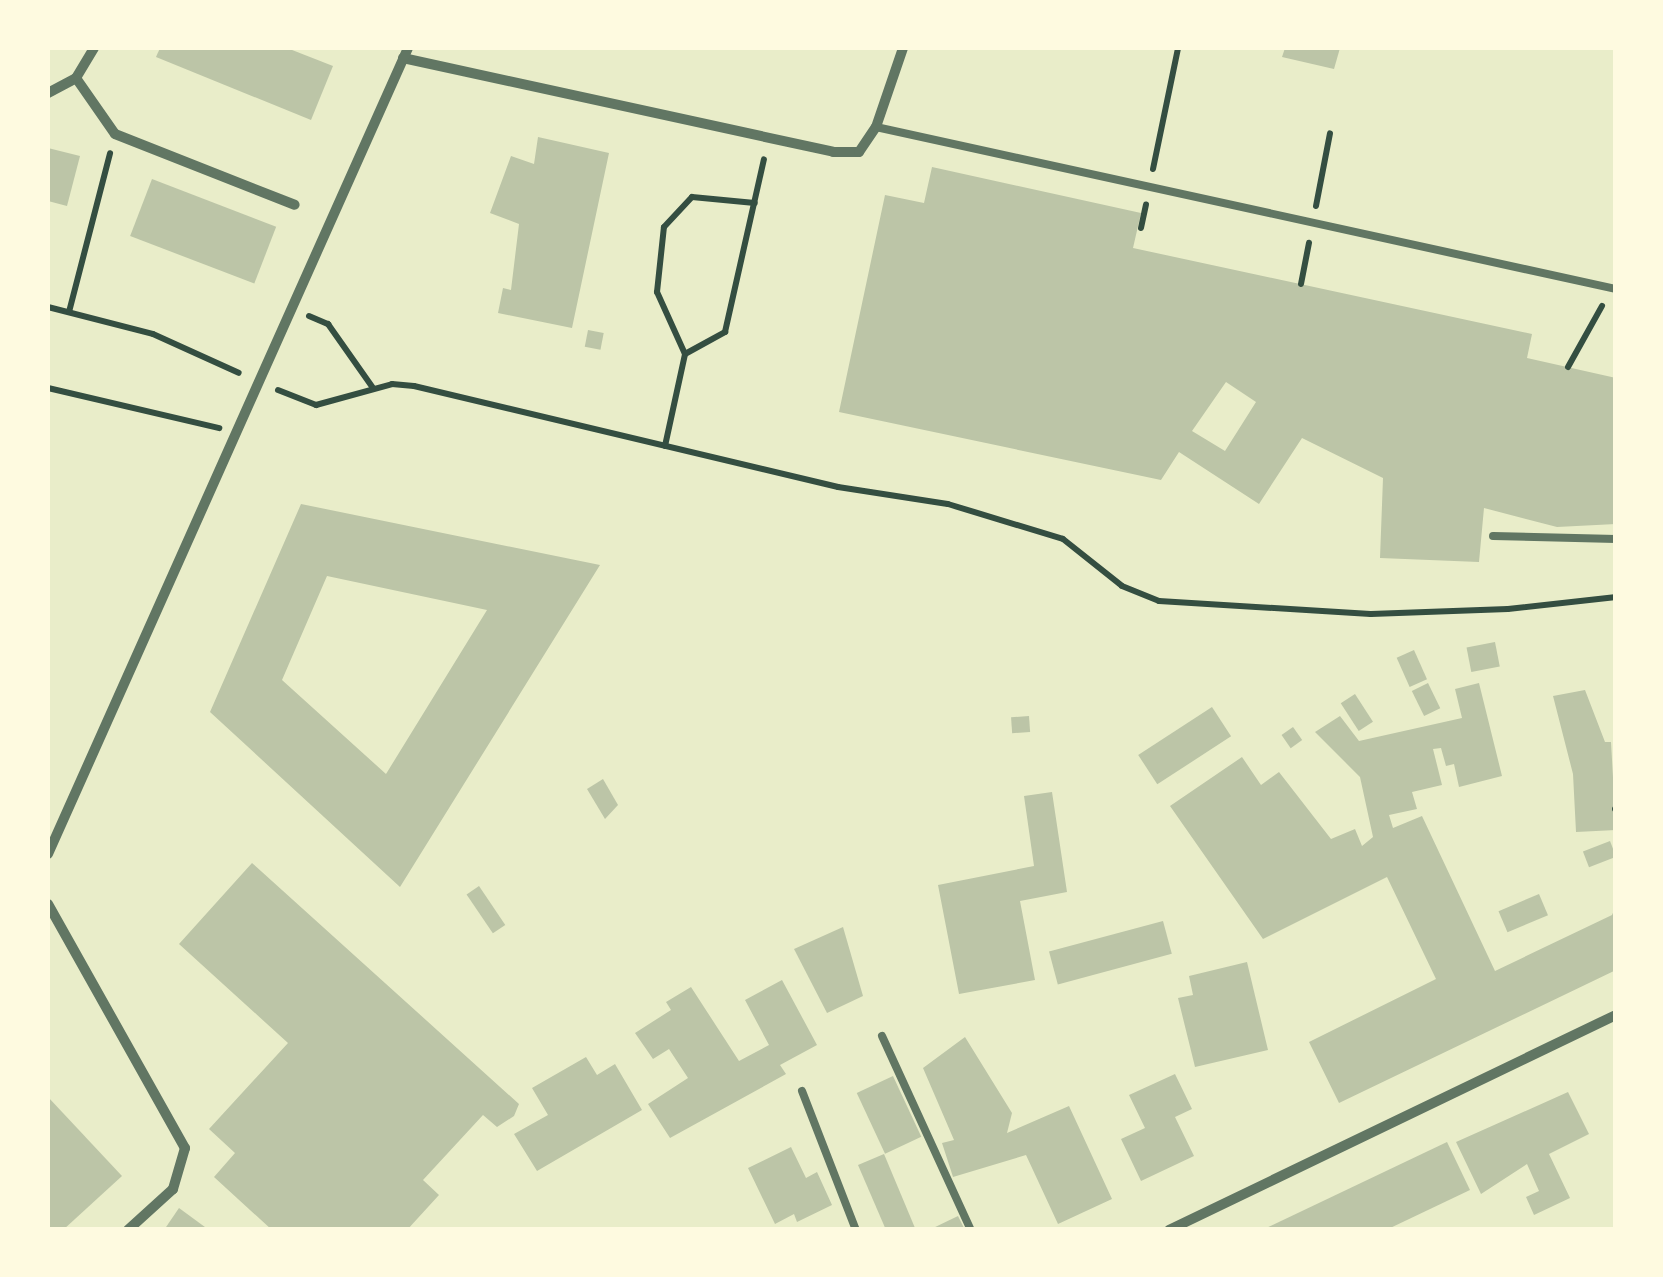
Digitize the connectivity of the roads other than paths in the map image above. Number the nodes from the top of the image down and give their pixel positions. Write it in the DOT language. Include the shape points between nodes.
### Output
graph roads {
  1 [pos="94,48"];
  2 [pos="903,48"];
  3 [pos="405,53"];
  4 [pos="76,78"];
  5 [pos="48,93"];
  6 [pos="876,127"];
  7 [pos="294,206"];
  8 [pos="1614,288"];
  9 [pos="1493,536"];
  10 [pos="1616,539"];
  11 [pos="48,854"];
  12 [pos="48,904"];
  13 [pos="1616,1015"];
  14 [pos="882,1036"];
  15 [pos="802,1091"];
  16 [pos="128,1230"];
  17 [pos="856,1230"];
  18 [pos="971,1230"];
  19 [pos="1168,1230"];
  1 -- 4 [label="street"];
  2 -- 6 [label="street"];
  3 -- 6 [label="street" via="769,138 859,152"];
  3 -- 11 [label="street"];
  4 -- 5 [label="street"];
  4 -- 7 [label="street" via="115,134"];
  6 -- 8 [label="lane"];
  9 -- 10 [label="lane"];
  12 -- 16 [label="street" via="185,1148 173,1189"];
  13 -- 19 [label="street"];
  14 -- 18 [label="lane"];
  15 -- 17 [label="lane"];
}
